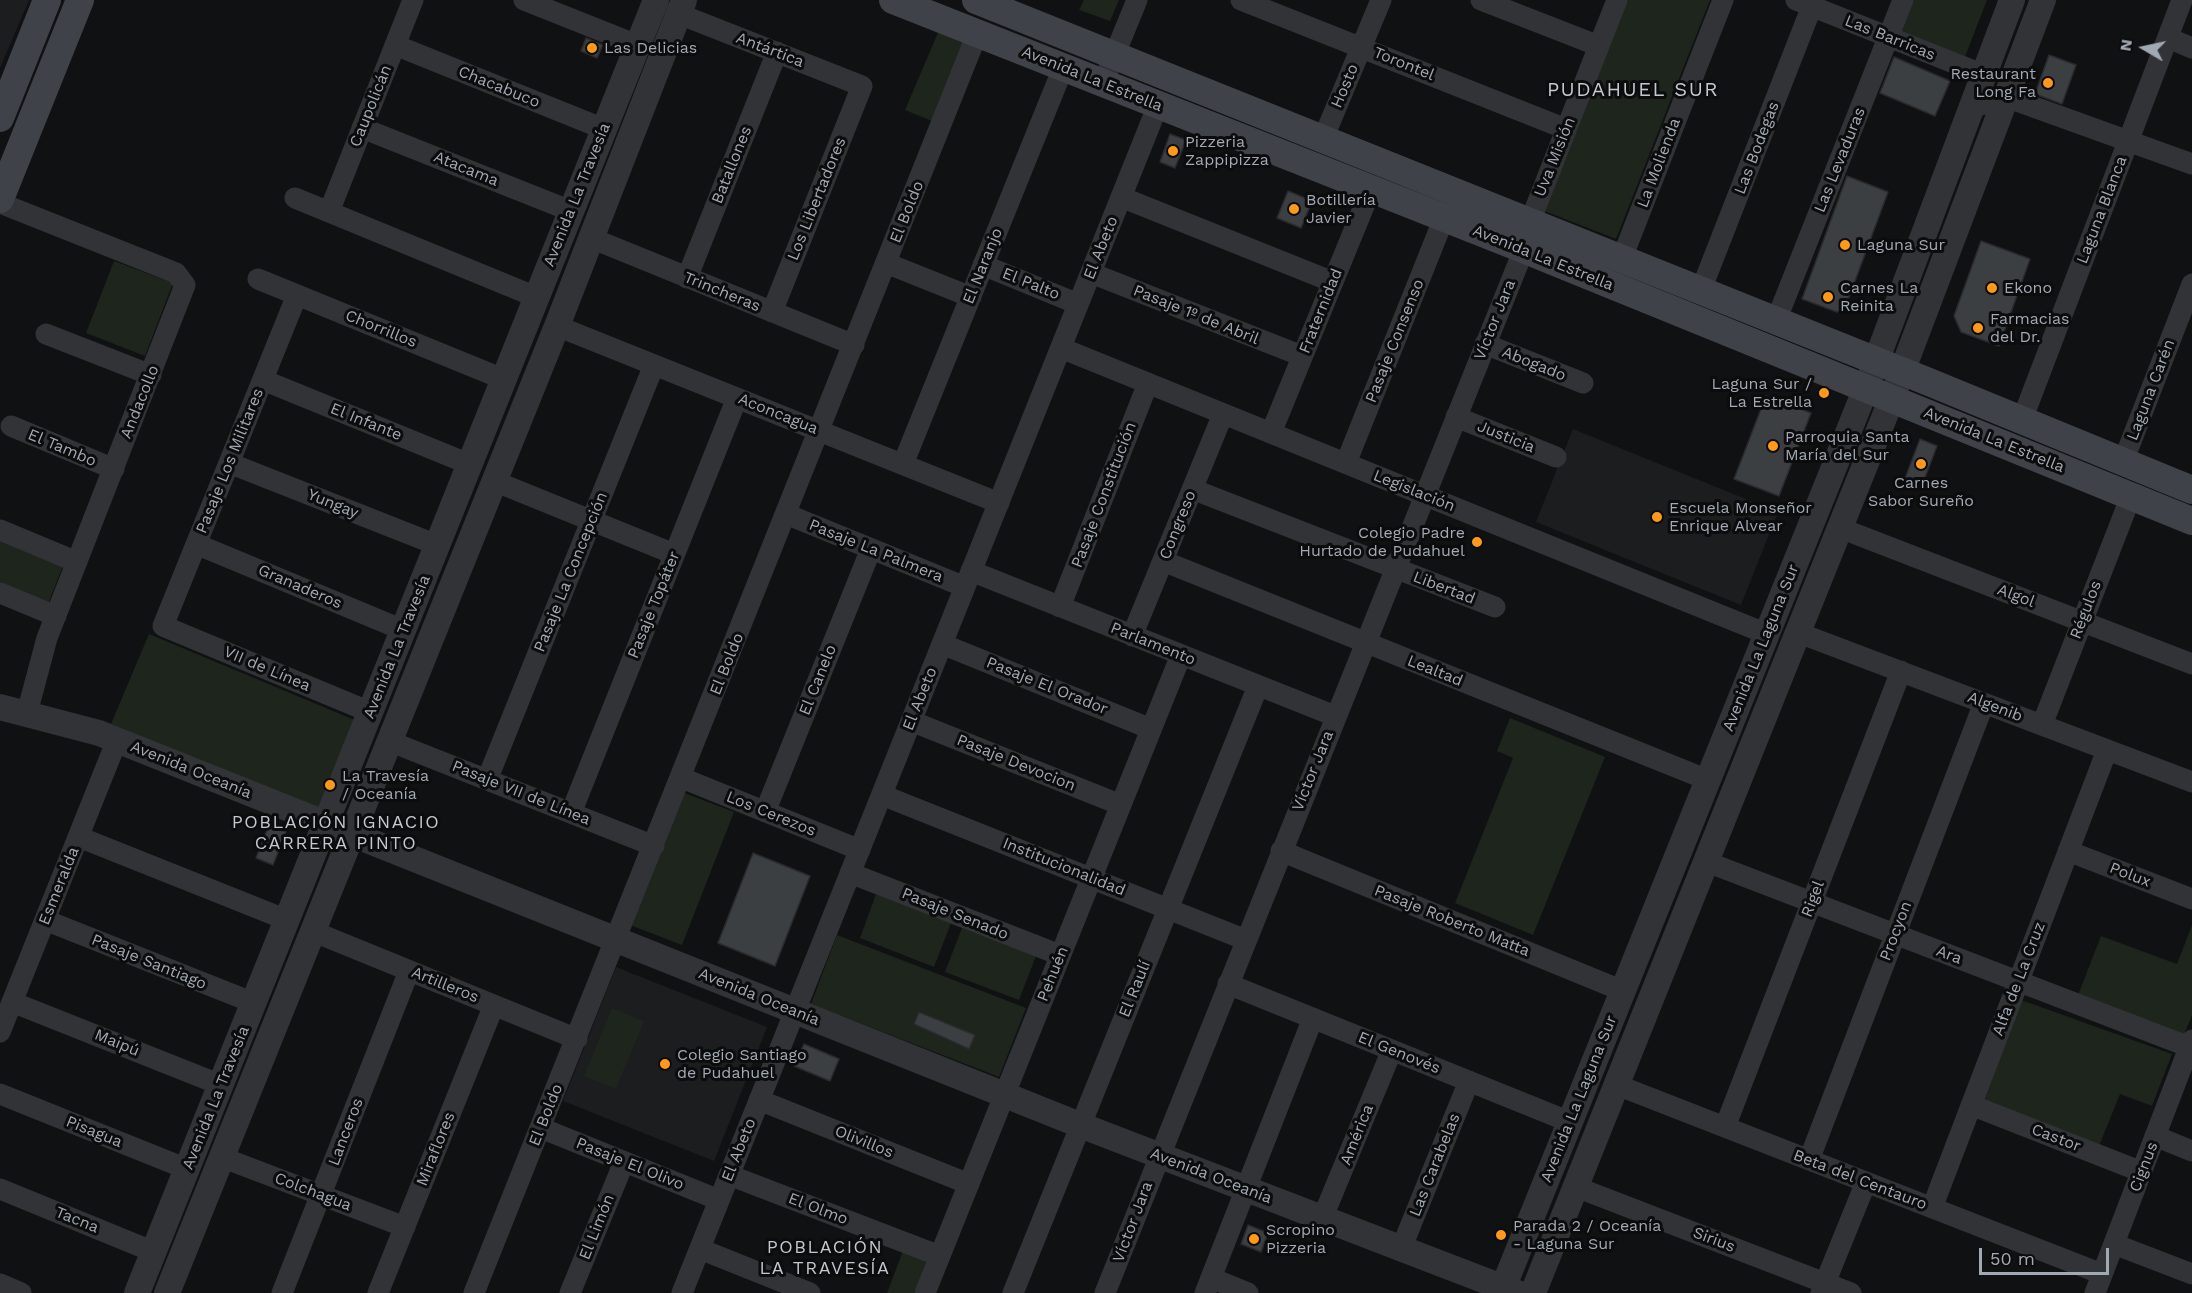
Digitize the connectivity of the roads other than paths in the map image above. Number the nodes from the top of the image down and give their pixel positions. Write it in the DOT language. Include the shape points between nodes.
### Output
graph roads {
  1 [pos="47,0"];
  2 [pos="80,0"];
  3 [pos="413,0"];
  4 [pos="524,0"];
  5 [pos="656,0"];
  6 [pos="893,0"];
  7 [pos="976,0"];
  8 [pos="1137,0"];
  9 [pos="1241,0"];
  10 [pos="1381,0"];
  11 [pos="1481,0"];
  12 [pos="1617,0"];
  13 [pos="1723,0"];
  14 [pos="1903,0"];
  15 [pos="2012,0"];
  16 [pos="2043,0"];
  17 [pos="2182,0"];
  18 [pos="1804,3"];
  19 [pos="1510,5"];
  20 [pos="681,7"];
  21 [pos="977,34"];
  22 [pos="1889,37"];
  23 [pos="2168,38"];
  24 [pos="395,45"];
  25 [pos="637,45"];
  26 [pos="1599,46"];
  27 [pos="1361,47"];
  28 [pos="2192,48"];
  29 [pos="777,52"];
  30 [pos="1114,55"];
  31 [pos="1063,68"];
  32 [pos="1984,75"];
  33 [pos="1103,83"];
  34 [pos="862,86"];
  35 [pos="2006,97"];
  36 [pos="1158,105"];
  37 [pos="1971,108"];
  38 [pos="0,118"];
  39 [pos="362,128"];
  40 [pos="604,129"];
  41 [pos="1566,129"];
  42 [pos="1323,139"];
  43 [pos="2129,140"];
  44 [pos="2192,164"];
  45 [pos="1371,189"];
  46 [pos="1121,197"];
  47 [pos="294,198"];
  48 [pos="0,201"];
  49 [pos="571,211"];
  50 [pos="329,212"];
  51 [pos="1444,218"];
  52 [pos="1530,222"];
  53 [pos="591,238"];
  54 [pos="1523,249"];
  55 [pos="1622,258"];
  56 [pos="886,263"];
  57 [pos="983,265"];
  58 [pos="1091,273"];
  59 [pos="687,278"];
  60 [pos="258,279"];
  61 [pos="1333,282"];
  62 [pos="2192,284"];
  63 [pos="1701,290"];
  64 [pos="297,295"];
  65 [pos="536,297"];
  66 [pos="971,297"];
  67 [pos="1078,304"];
  68 [pos="772,312"];
  69 [pos="1776,321"];
  70 [pos="556,326"];
  71 [pos="46,334"];
  72 [pos="1485,344"];
  73 [pos="854,345"];
  74 [pos="1061,348"];
  75 [pos="1302,356"];
  76 [pos="654,364"];
  77 [pos="1889,366"];
  78 [pos="151,375"];
  79 [pos="503,379"];
  80 [pos="263,380"];
  81 [pos="1148,383"];
  82 [pos="1583,383"];
  83 [pos="1866,388"];
  84 [pos="737,398"];
  85 [pos="1892,398"];
  86 [pos="1223,414"];
  87 [pos="1456,417"];
  88 [pos="2022,420"];
  89 [pos="10,426"];
  90 [pos="819,431"];
  91 [pos="1270,433"];
  92 [pos="1556,457"];
  93 [pos="2123,462"];
  94 [pos="229,463"];
  95 [pos="1346,463"];
  96 [pos="469,464"];
  97 [pos="903,464"];
  98 [pos="114,469"];
  99 [pos="494,481"];
  100 [pos="1192,489"];
  101 [pos="2192,490"];
  102 [pos="1424,495"];
  103 [pos="2131,496"];
  104 [pos="999,503"];
  105 [pos="786,514"];
  106 [pos="591,520"];
  107 [pos="2192,521"];
  108 [pos="1840,528"];
  109 [pos="0,530"];
  110 [pos="196,544"];
  111 [pos="437,545"];
  112 [pos="870,549"];
  113 [pos="675,554"];
  114 [pos="1162,561"];
  115 [pos="77,562"];
  116 [pos="1395,568"];
  117 [pos="968,579"];
  118 [pos="0,592"];
  119 [pos="1060,607"];
  120 [pos="1495,608"];
  121 [pos="56,616"];
  122 [pos="2082,622"];
  123 [pos="163,626"];
  124 [pos="403,630"];
  125 [pos="1799,633"];
  126 [pos="1767,634"];
  127 [pos="1132,636"];
  128 [pos="1365,642"];
  129 [pos="942,644"];
  130 [pos="1181,655"];
  131 [pos="2192,664"];
  132 [pos="1901,671"];
  133 [pos="1258,686"];
  134 [pos="1984,703"];
  135 [pos="0,707"];
  136 [pos="370,712"];
  137 [pos="27,713"];
  138 [pos="1335,716"];
  139 [pos="911,721"];
  140 [pos="2042,725"];
  141 [pos="1151,729"];
  142 [pos="117,740"];
  143 [pos="389,741"];
  144 [pos="2107,750"];
  145 [pos="682,778"];
  146 [pos="487,780"];
  147 [pos="1708,780"];
  148 [pos="2192,782"];
  149 [pos="882,795"];
  150 [pos="1121,805"];
  151 [pos="765,812"];
  152 [pos="571,813"];
  153 [pos="326,825"];
  154 [pos="351,834"];
  155 [pos="79,837"];
  156 [pos="654,846"];
  157 [pos="860,850"];
  158 [pos="1281,851"];
  159 [pos="2068,851"];
  160 [pos="1707,862"];
  161 [pos="850,873"];
  162 [pos="1092,878"];
  163 [pos="2192,898"];
  164 [pos="1812,902"];
  165 [pos="1168,909"];
  166 [pos="287,920"];
  167 [pos="45,921"];
  168 [pos="312,931"];
  169 [pos="1895,934"];
  170 [pos="616,940"];
  171 [pos="1246,940"];
  172 [pos="1060,955"];
  173 [pos="409,970"];
  174 [pos="2018,981"];
  175 [pos="1228,984"];
  176 [pos="1623,992"];
  177 [pos="12,1002"];
  178 [pos="254,1003"];
  179 [pos="494,1005"];
  180 [pos="795,1011"];
  181 [pos="1313,1018"];
  182 [pos="0,1032"];
  183 [pos="577,1039"];
  184 [pos="2191,1045"];
  185 [pos="1392,1050"];
  186 [pos="1469,1082"];
  187 [pos="221,1085"];
  188 [pos="1617,1085"];
  189 [pos="0,1094"];
  190 [pos="1004,1095"];
  191 [pos="759,1100"];
  192 [pos="1971,1105"];
  193 [pos="1570,1122"];
  194 [pos="1080,1125"];
  195 [pos="1725,1127"];
  196 [pos="541,1128"];
  197 [pos="2155,1136"];
  198 [pos="2192,1151"];
  199 [pos="1159,1156"];
  200 [pos="221,1157"];
  201 [pos="1809,1160"];
  202 [pos="624,1162"];
  203 [pos="187,1169"];
  204 [pos="2142,1172"];
  205 [pos="729,1175"];
  206 [pos="1866,1182"];
  207 [pos="969,1184"];
  208 [pos="1576,1187"];
  209 [pos="0,1189"];
  210 [pos="1246,1189"];
  211 [pos="321,1195"];
  212 [pos="719,1200"];
  213 [pos="1932,1208"];
  214 [pos="1323,1219"];
  215 [pos="405,1227"];
  216 [pos="2114,1244"];
  217 [pos="700,1248"];
  218 [pos="1401,1249"];
  219 [pos="154,1252"];
  220 [pos="940,1256"];
  221 [pos="2192,1274"];
  222 [pos="2099,1283"];
  223 [pos="0,1284"];
  224 [pos="1208,1286"];
  225 [pos="1823,1288"];
  226 [pos="1507,1291"];
  227 [pos="21,1293"];
  228 [pos="137,1293"];
  229 [pos="167,1293"];
  230 [pos="282,1293"];
  231 [pos="378,1293"];
  232 [pos="474,1293"];
  233 [pos="570,1293"];
  234 [pos="682,1293"];
  235 [pos="810,1293"];
  236 [pos="925,1293"];
  237 [pos="1013,1293"];
  238 [pos="1105,1293"];
  239 [pos="1248,1293"];
  240 [pos="1533,1293"];
  241 [pos="1851,1293"];
  1 -- 38 [label="main road"];
  2 -- 48 [label="main road"];
  3 -- 24 [label="street, Caupolicán"];
  4 -- 25 [label="street"];
  5 -- 25 [label="street, Avenida La Travesía"];
  6 -- 21 [label="main road, Avenida La Estrella"];
  7 -- 30 [label="main road, Avenida La Estrella"];
  8 -- 30 [label="street"];
  9 -- 27 [label="street, Torontel"];
  10 -- 27 [label="street, Hosto"];
  11 -- 19 [label="street"];
  12 -- 26 [label="street, Uva Misión"];
  13 -- 55 [label="street, La Molienda"];
  14 -- 22 [label="street, Las Levaduras"];
  15 -- 32 [label="street, Avenida La Laguna Sur"];
  16 -- 35 [label="street, Avenida La Laguna Sur"];
  17 -- 23 [label="street, Laguna Blanca"];
  18 -- 22 [label="street, Las Barricas"];
  18 -- 63 [label="street, Las Bodegas"];
  19 -- 26 [label="street"];
  20 -- 29 [label="street, Antártica"];
  20 -- 53 [label="street, Avenida La Travesía"];
  21 -- 31 [label="main road, Avenida La Estrella"];
  21 -- 56 [label="street, El Boldo"];
  22 -- 32 [label="street, Las Barricas"];
  22 -- 69 [label="street, Las Levaduras"];
  23 -- 28 [label="street"];
  23 -- 43 [label="street, Laguna Blanca"];
  24 -- 39 [label="street, Caupolicán"];
  24 -- 40 [label="street, Chacabuco"];
  25 -- 40 [label="street, Avenida La Travesía"];
  26 -- 41 [label="street, Uva Misión"];
  27 -- 41 [label="street, Torontel"];
  27 -- 42 [label="street, Hosto"];
  29 -- 34 [label="street, Antártica"];
  29 -- 59 [label="street, Batallones"];
  30 -- 33 [label="street"];
  30 -- 42 [label="main road, Avenida La Estrella"];
  31 -- 33 [label="main road, Avenida La Estrella"];
  31 -- 57 [label="street, El Naranjo"];
  32 -- 37 [label="street, Avenida La Laguna Sur"];
  33 -- 36 [label="main road, Avenida La Estrella"];
  34 -- 68 [label="street, Los Libertadores"];
  35 -- 37 [label="street"];
  35 -- 43 [label="street"];
  35 -- 77 [label="street, Avenida La Laguna Sur"];
  36 -- 45 [label="main road, Avenida La Estrella"];
  36 -- 46 [label="street, El Abeto"];
  37 -- 77 [label="street, Avenida La Laguna Sur"];
  39 -- 49 [label="street, Atacama"];
  39 -- 50 [label="street, Caupolicán"];
  40 -- 49 [label="street, Avenida La Travesía"];
  41 -- 52 [label="street, Uva Misión"];
  42 -- 52 [label="main road, Avenida La Estrella"];
  43 -- 44 [label="street"];
  43 -- 88 [label="street, Laguna Blanca"];
  45 -- 51 [label="main road, Avenida La Estrella"];
  45 -- 61 [label="street, Fraternidad"];
  46 -- 58 [label="street, El Abeto"];
  46 -- 61 [label="street"];
  47 -- 50 [label="street"];
  48 -- 78 [label="street, Andacollo" via="181,276 184,293"];
  49 -- 65 [label="street, Avenida La Travesía"];
  50 -- 65 [label="street"];
  51 -- 54 [label="main road, Avenida La Estrella"];
  51 -- 95 [label="street, Pasaje Consenso"];
  52 -- 54 [label="street, Uva Misión"];
  52 -- 55 [label="main road, Avenida La Estrella"];
  53 -- 59 [label="street, Trincheras"];
  53 -- 70 [label="street, Avenida La Travesía"];
  54 -- 72 [label="street, Víctor Jara"];
  54 -- 83 [label="main road, Avenida La Estrella"];
  55 -- 63 [label="main road, Avenida La Estrella"];
  56 -- 66 [label="street"];
  56 -- 73 [label="street, El Boldo"];
  57 -- 66 [label="street, El Naranjo"];
  57 -- 67 [label="street, El Palto"];
  58 -- 67 [label="street, El Abeto"];
  58 -- 75 [label="street, Pasaje 1º de Abril"];
  59 -- 68 [label="street, Trincheras"];
  60 -- 64 [label="street, Chorrillos"];
  61 -- 75 [label="street, Fraternidad"];
  62 -- 93 [label="street, Laguna Carén"];
  63 -- 69 [label="main road, Avenida La Estrella"];
  64 -- 79 [label="street, Chorrillos"];
  64 -- 80 [label="street, Pasaje Los Militares"];
  65 -- 79 [label="street, Avenida La Travesía"];
  66 -- 97 [label="street, El Naranjo"];
  67 -- 74 [label="street, El Abeto"];
  68 -- 73 [label="street, Trincheras"];
  69 -- 77 [label="main road, Avenida La Estrella"];
  70 -- 76 [label="street, Aconcagua"];
  70 -- 99 [label="street, Avenida La Travesía"];
  71 -- 78 [label="street"];
  72 -- 82 [label="street, Abogado"];
  72 -- 87 [label="street, Víctor Jara"];
  73 -- 90 [label="street, El Boldo"];
  74 -- 81 [label="street, Legislación"];
  74 -- 104 [label="street, El Abeto"];
  75 -- 91 [label="street, Fraternidad"];
  76 -- 84 [label="street, Aconcagua"];
  76 -- 106 [label="street, Pasaje La Concepción"];
  77 -- 83 [label="street, Avenida La Laguna Sur"];
  77 -- 85 [label="street, Avenida La Laguna Sur"];
  77 -- 88 [label="main road, Avenida La Estrella"];
  78 -- 98 [label="street, Andacollo"];
  79 -- 96 [label="street, Avenida La Travesía"];
  80 -- 94 [label="street, Pasaje Los Militares"];
  80 -- 96 [label="street, El Infante"];
  81 -- 86 [label="street, Legislación"];
  81 -- 119 [label="street, Pasaje Constitución"];
  83 -- 85 [label="main road, Avenida La Estrella"];
  83 -- 126 [label="street, Avenida La Laguna Sur"];
  84 -- 90 [label="street, Aconcagua"];
  84 -- 113 [label="street, Pasaje Topáter"];
  85 -- 103 [label="main road, Avenida La Estrella"];
  85 -- 108 [label="street, Avenida La Laguna Sur"];
  86 -- 91 [label="street, Legislación"];
  86 -- 100 [label="street, Congreso"];
  87 -- 92 [label="street, Justicia"];
  87 -- 102 [label="street, Víctor Jara"];
  88 -- 93 [label="main road, Avenida La Estrella"];
  89 -- 98 [label="street, El Tambo"];
  90 -- 97 [label="street, Aconcagua"];
  90 -- 105 [label="street, El Boldo"];
  91 -- 95 [label="street, Legislación"];
  93 -- 101 [label="main road, Avenida La Estrella"];
  94 -- 110 [label="street, Pasaje Los Militares"];
  94 -- 111 [label="street, Yungay"];
  95 -- 102 [label="street, Legislación"];
  96 -- 111 [label="street, Avenida La Travesía"];
  97 -- 104 [label="street, Aconcagua"];
  98 -- 115 [label="street, Andacollo"];
  99 -- 106 [label="street"];
  99 -- 143 [label="street, Avenida La Travesía"];
  100 -- 114 [label="street, Congreso"];
  100 -- 116 [label="street, Libertad"];
  102 -- 116 [label="street, Víctor Jara"];
  102 -- 126 [label="street, Legislación"];
  103 -- 107 [label="main road, Avenida La Estrella"];
  103 -- 122 [label="street, Régulos"];
  104 -- 117 [label="street, El Abeto"];
  105 -- 112 [label="street, Pasaje La Palmera"];
  105 -- 145 [label="street, El Boldo"];
  106 -- 113 [label="street"];
  106 -- 146 [label="street, Pasaje La Concepción"];
  108 -- 122 [label="street, Algol"];
  108 -- 125 [label="street, Avenida La Laguna Sur"];
  109 -- 115 [label="street"];
  110 -- 123 [label="street, Pasaje Los Militares"];
  110 -- 124 [label="street, Granaderos"];
  111 -- 124 [label="street, Avenida La Travesía"];
  112 -- 117 [label="street, Pasaje La Palmera"];
  112 -- 151 [label="street, El Canelo"];
  113 -- 152 [label="street, Pasaje Topáter"];
  114 -- 127 [label="street, Congreso"];
  114 -- 128 [label="street, Lealtad"];
  115 -- 121 [label="street, Andacollo"];
  116 -- 120 [label="street, Libertad"];
  116 -- 128 [label="street, Víctor Jara"];
  117 -- 119 [label="street, Parlamento"];
  117 -- 129 [label="street, El Abeto"];
  118 -- 121 [label="street"];
  119 -- 127 [label="street, Parlamento"];
  121 -- 137 [label="street, Andacollo" via="36,670"];
  122 -- 131 [label="street, Algol"];
  122 -- 140 [label="street, Régulos"];
  123 -- 136 [label="street, VII de Línea"];
  124 -- 136 [label="street, Avenida La Travesía"];
  125 -- 132 [label="street, Algenib"];
  125 -- 160 [label="street, Avenida La Laguna Sur"];
  126 -- 147 [label="street, Avenida La Laguna Sur"];
  127 -- 130 [label="street, Parlamento"];
  128 -- 138 [label="street, Víctor Jara"];
  128 -- 147 [label="street, Lealtad"];
  129 -- 139 [label="street, El Abeto"];
  129 -- 141 [label="street, Pasaje El Orador"];
  130 -- 133 [label="street, Parlamento"];
  130 -- 141 [label="street, Pehuén"];
  132 -- 134 [label="street, Algenib"];
  132 -- 164 [label="street, Rigel"];
  133 -- 138 [label="street, Parlamento"];
  133 -- 165 [label="street, El Raulí"];
  134 -- 140 [label="street, Algenib"];
  134 -- 169 [label="street, Procyon"];
  135 -- 137 [label="street, Avenida Oceanía"];
  136 -- 153 [label="street, Avenida La Travesía"];
  137 -- 142 [label="street, Avenida Oceanía"];
  138 -- 158 [label="street, Víctor Jara"];
  139 -- 149 [label="street, El Abeto"];
  139 -- 150 [label="street, Pasaje Devocion"];
  140 -- 144 [label="street, Algenib"];
  141 -- 150 [label="street, Pehuén"];
  142 -- 153 [label="street, Avenida Oceanía"];
  142 -- 155 [label="street, Esmeralda"];
  143 -- 146 [label="street, Pasaje VII de Línea"];
  143 -- 154 [label="street, Avenida La Travesía"];
  144 -- 148 [label="street, Algenib"];
  144 -- 159 [label="street, Alfa de La Cruz"];
  145 -- 151 [label="street, Los Cerezos"];
  145 -- 156 [label="street, El Boldo"];
  146 -- 152 [label="street, Pasaje VII de Línea"];
  147 -- 176 [label="street, Avenida La Laguna Sur"];
  149 -- 157 [label="street, El Abeto"];
  149 -- 162 [label="street, Institucionalidad"];
  150 -- 162 [label="street, Pehuén"];
  151 -- 157 [label="street, Los Cerezos"];
  152 -- 156 [label="street, Pasaje VII de Línea"];
  153 -- 154 [label="street, Avenida Oceanía"];
  153 -- 166 [label="street, Avenida La Travesía"];
  154 -- 168 [label="street, Avenida La Travesía"];
  154 -- 170 [label="street, Avenida Oceanía"];
  155 -- 166 [label="street"];
  155 -- 167 [label="street, Esmeralda"];
  156 -- 170 [label="street, El Boldo"];
  157 -- 161 [label="street, El Abeto"];
  158 -- 171 [label="street, Víctor Jara"];
  158 -- 176 [label="street, Pasaje Roberto Matta"];
  159 -- 163 [label="street, Polux"];
  159 -- 174 [label="street, Alfa de La Cruz"];
  160 -- 164 [label="street, Ara"];
  160 -- 188 [label="street, Avenida La Laguna Sur"];
  161 -- 172 [label="street, Pasaje Senado"];
  161 -- 180 [label="street, El Abeto"];
  162 -- 165 [label="street, Institucionalidad"];
  162 -- 172 [label="street, Pehuén"];
  164 -- 169 [label="street, Ara"];
  164 -- 195 [label="street, Rigel"];
  165 -- 171 [label="street, Institucionalidad"];
  165 -- 194 [label="street, El Raulí"];
  166 -- 178 [label="street, Avenida La Travesía"];
  167 -- 177 [label="street, Esmeralda"];
  167 -- 178 [label="street, Pasaje Santiago"];
  168 -- 173 [label="street, Artilleros"];
  168 -- 200 [label="street, Avenida La Travesía"];
  169 -- 174 [label="street, Ara"];
  169 -- 201 [label="street, Procyon"];
  170 -- 180 [label="street, Avenida Oceanía"];
  170 -- 183 [label="street, El Boldo"];
  171 -- 175 [label="street, Víctor Jara"];
  172 -- 190 [label="street, Pehuén"];
  173 -- 179 [label="street, Artilleros"];
  173 -- 211 [label="street, Lanceros"];
  174 -- 184 [label="street, Ara"];
  174 -- 192 [label="street, Alfa de La Cruz"];
  175 -- 181 [label="street, El Genovés"];
  175 -- 199 [label="street, Víctor Jara"];
  176 -- 193 [label="street, Avenida La Laguna Sur"];
  177 -- 182 [label="street, Esmeralda"];
  177 -- 187 [label="street, Maipú"];
  178 -- 187 [label="street, Avenida La Travesía"];
  179 -- 183 [label="street, Artilleros"];
  179 -- 215 [label="street, Miraflores"];
  180 -- 190 [label="street, Avenida Oceanía"];
  180 -- 191 [label="street, El Abeto"];
  181 -- 185 [label="street, El Genovés"];
  181 -- 210 [label="street"];
  183 -- 196 [label="street, El Boldo"];
  184 -- 197 [label="street, Cignus"];
  185 -- 186 [label="street, El Genovés"];
  185 -- 214 [label="street, América"];
  186 -- 193 [label="street, El Genovés"];
  186 -- 218 [label="street, Las Carabelas"];
  187 -- 203 [label="street, Avenida La Travesía"];
  188 -- 195 [label="street, Beta del Centauro"];
  188 -- 208 [label="street, Avenida La Laguna Sur"];
  189 -- 203 [label="street, Pisagua"];
  190 -- 194 [label="street, Avenida Oceanía"];
  190 -- 207 [label="street, Pehuén"];
  191 -- 205 [label="street, El Abeto"];
  191 -- 207 [label="street, Olivillos"];
  192 -- 204 [label="street, Castor"];
  192 -- 213 [label="street, Alfa de La Cruz"];
  193 -- 226 [label="street, Avenida La Laguna Sur"];
  194 -- 199 [label="street, Avenida Oceanía"];
  194 -- 237 [label="street, El Raulí"];
  195 -- 201 [label="street, Beta del Centauro"];
  196 -- 202 [label="street, Pasaje El Olivo"];
  196 -- 232 [label="street, El Boldo"];
  197 -- 198 [label="street"];
  197 -- 204 [label="street, Cignus"];
  199 -- 210 [label="street, Avenida Oceanía"];
  199 -- 238 [label="street, Víctor Jara"];
  200 -- 211 [label="street, Colchagua"];
  200 -- 229 [label="street, Avenida La Travesía"];
  201 -- 206 [label="street, Beta del Centauro"];
  202 -- 212 [label="street, Pasaje El Olivo"];
  202 -- 233 [label="street, El Limón"];
  203 -- 219 [label="street, Avenida La Travesía"];
  204 -- 216 [label="street, Cignus"];
  205 -- 212 [label="street, El Abeto"];
  205 -- 220 [label="street, El Olmo"];
  206 -- 213 [label="street, Beta del Centauro"];
  206 -- 225 [label="street"];
  207 -- 220 [label="street, Pehuén"];
  208 -- 225 [label="street, Sirius"];
  208 -- 240 [label="street, Avenida La Laguna Sur"];
  209 -- 219 [label="street, Tacna"];
  210 -- 214 [label="street, Avenida Oceanía"];
  210 -- 224 [label="street"];
  211 -- 215 [label="street, Colchagua"];
  211 -- 230 [label="street, Lanceros"];
  212 -- 217 [label="street, El Abeto"];
  213 -- 222 [label="street, Beta del Centauro"];
  214 -- 218 [label="street, Avenida Oceanía"];
  215 -- 231 [label="street, Miraflores"];
  216 -- 221 [label="street"];
  216 -- 222 [label="street, Cignus"];
  217 -- 234 [label="street, El Abeto"];
  217 -- 235 [label="street"];
  218 -- 226 [label="street, Avenida Oceanía"];
  219 -- 228 [label="street, Avenida La Travesía"];
  220 -- 236 [label="street, Pehuén"];
  223 -- 227 [label="street"];
  224 -- 239 [label="street"];
  225 -- 241 [label="street, Sirius"];
}
